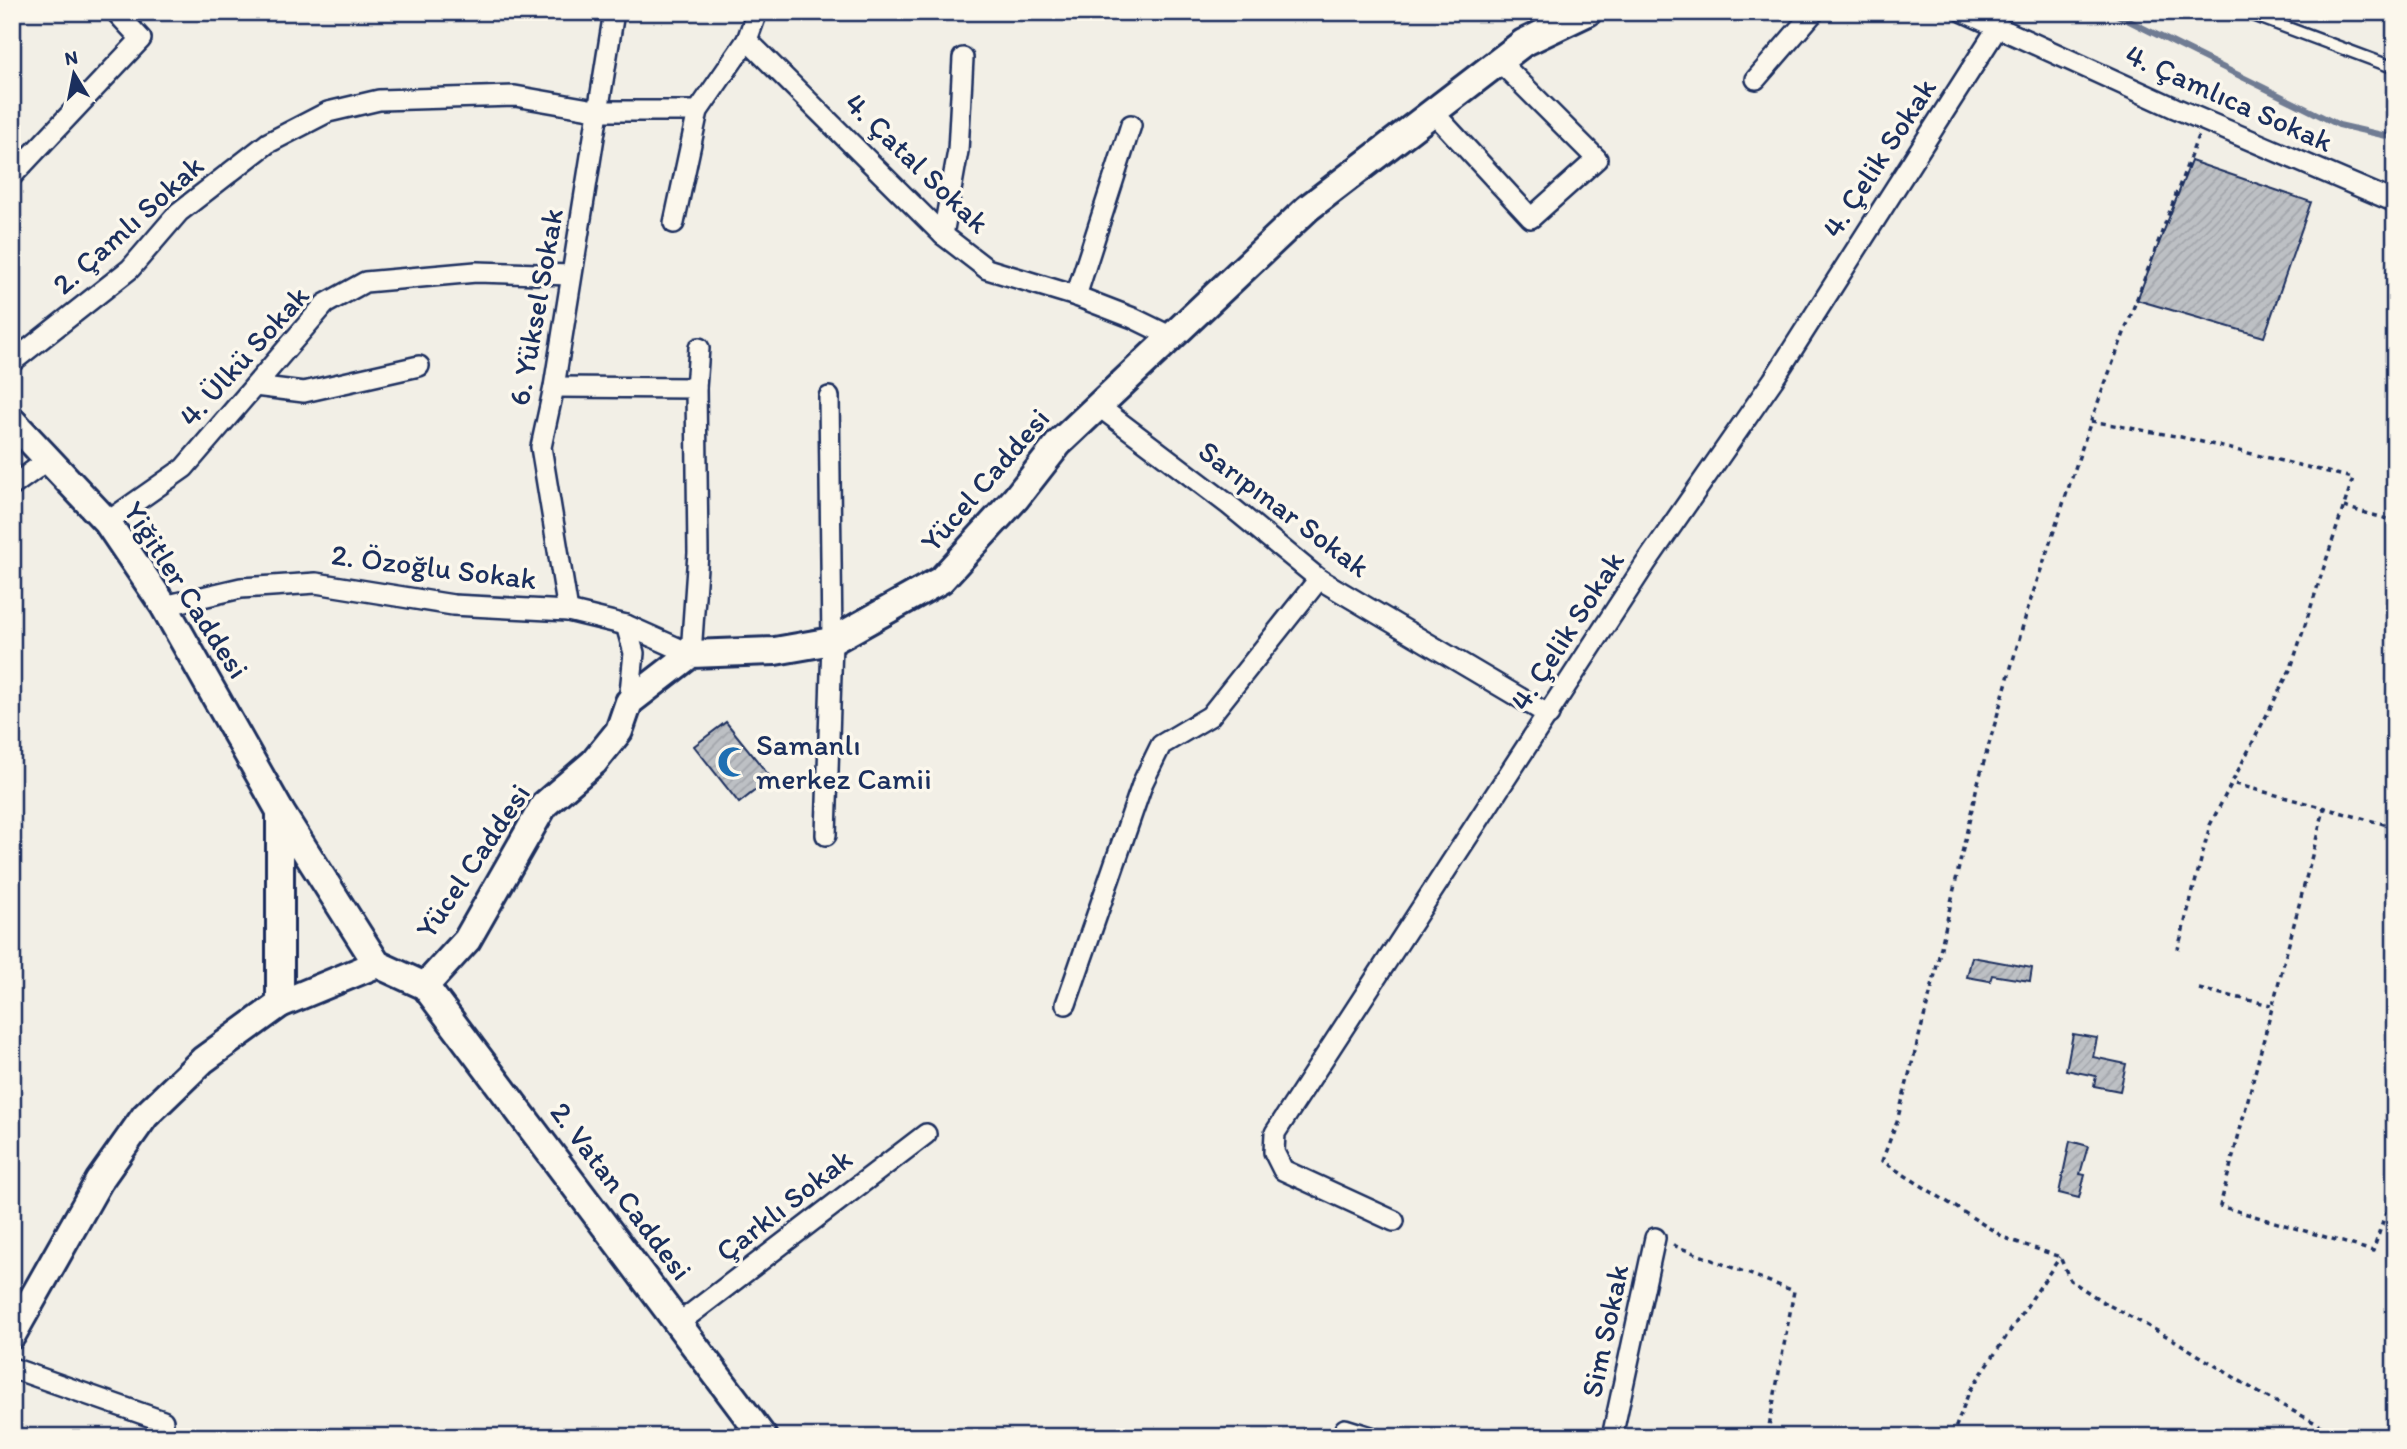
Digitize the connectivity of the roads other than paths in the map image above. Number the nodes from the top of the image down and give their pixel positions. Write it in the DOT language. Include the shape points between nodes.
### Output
graph roads {
  1 [pos="116,12"];
  2 [pos="614,12"];
  3 [pos="757,12"];
  4 [pos="1588,12"];
  5 [pos="1814,12"];
  6 [pos="1964,12"];
  7 [pos="2245,12"];
  8 [pos="1998,27"];
  9 [pos="747,40"];
  10 [pos="963,58"];
  11 [pos="1499,61"];
  12 [pos="2395,68"];
  13 [pos="1756,79"];
  14 [pos="601,111"];
  15 [pos="698,111"];
  16 [pos="1433,112"];
  17 [pos="1131,125"];
  18 [pos="14,171"];
  19 [pos="2395,202"];
  20 [pos="674,223"];
  21 [pos="943,235"];
  22 [pos="571,275"];
  23 [pos="1076,296"];
  24 [pos="1172,337"];
  25 [pos="699,348"];
  26 [pos="12,362"];
  27 [pos="419,366"];
  28 [pos="255,386"];
  29 [pos="554,387"];
  30 [pos="696,388"];
  31 [pos="829,397"];
  32 [pos="1097,405"];
  33 [pos="12,421"];
  34 [pos="48,460"];
  35 [pos="12,486"];
  36 [pos="107,522"];
  37 [pos="1319,579"];
  38 [pos="164,607"];
  39 [pos="568,611"];
  40 [pos="626,625"];
  41 [pos="832,641"];
  42 [pos="691,654"];
  43 [pos="629,702"];
  44 [pos="1549,715"];
  45 [pos="280,811"];
  46 [pos="826,835"];
  47 [pos="377,964"];
  48 [pos="425,986"];
  49 [pos="280,1004"];
  50 [pos="1066,1004"];
  51 [pos="926,1134"];
  52 [pos="1394,1221"];
  53 [pos="1655,1238"];
  54 [pos="679,1323"];
  55 [pos="12,1335"];
  56 [pos="12,1368"];
  57 [pos="163,1421"];
  58 [pos="1345,1429"];
  59 [pos="763,1437"];
  60 [pos="1371,1437"];
  61 [pos="1612,1437"];
  1 -- 18 [label="street" via="141,39"];
  2 -- 14 [label="street, 6. Yüksel Sokak"];
  3 -- 9 [label="street"];
  4 -- 11 [label="main road, Yücel Caddesi" via="1522,43"];
  5 -- 13 [label="street"];
  6 -- 8 [label="street, 4. Çamlıca Sokak"];
  7 -- 12 [label="lane"];
  8 -- 19 [label="street, 4. Çamlıca Sokak"];
  8 -- 44 [label="street, 4. Çelik Sokak" via="1773,380 1646,563"];
  9 -- 15 [label="street"];
  9 -- 21 [label="street, 4. Çatal Sokak"];
  10 -- 21 [label="street" via="958,151"];
  11 -- 16 [label="main road, Yücel Caddesi"];
  11 -- 16 [label="street" via="1597,159 1531,218"];
  14 -- 15 [label="street, 2. Çamlı Sokak"];
  14 -- 22 [label="street, 6. Yüksel Sokak"];
  14 -- 26 [label="street, 2. Çamlı Sokak" via="515,96 379,100 328,112 268,143 179,212 130,269"];
  15 -- 20 [label="street"];
  16 -- 24 [label="main road, Yücel Caddesi" via="1308,208"];
  17 -- 23 [label="street"];
  21 -- 23 [label="street, 4. Çatal Sokak" via="987,269"];
  22 -- 28 [label="street, 4. Ülkü Sokak" via="476,272 365,282 325,304"];
  22 -- 29 [label="street, 6. Yüksel Sokak"];
  23 -- 24 [label="street, 4. Çatal Sokak"];
  24 -- 32 [label="main road, Yücel Caddesi"];
  25 -- 30 [label="street"];
  27 -- 28 [label="street" via="303,392"];
  28 -- 36 [label="street, 4. Ülkü Sokak" via="184,468"];
  29 -- 30 [label="street"];
  29 -- 39 [label="street, 6. Yüksel Sokak" via="541,447"];
  30 -- 42 [label="street" via="698,553"];
  31 -- 41 [label="street"];
  32 -- 37 [label="street, Sarıpınar Sokak"];
  32 -- 41 [label="main road, Yücel Caddesi" via="942,580"];
  33 -- 34 [label="main road, Yiğitler Caddesi"];
  34 -- 35 [label="street"];
  34 -- 36 [label="main road, Yiğitler Caddesi"];
  36 -- 38 [label="main road, Yiğitler Caddesi"];
  37 -- 44 [label="street, Sarıpınar Sokak"];
  37 -- 50 [label="street" via="1210,716 1161,745 1143,782"];
  38 -- 39 [label="street, 2. Özoğlu Sokak" via="241,588 316,583 453,605"];
  38 -- 45 [label="main road, Yiğitler Caddesi"];
  39 -- 40 [label="street, 2. Özoğlu Sokak"];
  40 -- 42 [label="street, 2. Özoğlu Sokak"];
  40 -- 43 [label="street" via="634,653"];
  41 -- 42 [label="main road, Yücel Caddesi" via="775,651"];
  41 -- 46 [label="street"];
  42 -- 43 [label="main road"];
  43 -- 48 [label="main road, Yücel Caddesi" via="619,731 594,762 544,805 467,940"];
  44 -- 52 [label="street, 4. Çelik Sokak" via="1275,1133 1274,1152 1283,1170"];
  45 -- 47 [label="main road, Yiğitler Caddesi"];
  45 -- 49 [label="main road, Yiğitler Caddesi"];
  47 -- 48 [label="main road"];
  47 -- 49 [label="main road"];
  48 -- 54 [label="main road, 2. Vatan Caddesi"];
  49 -- 55 [label="main road" via="203,1060 145,1116 99,1181"];
  51 -- 54 [label="street, Çarklı Sokak"];
  53 -- 61 [label="street, Sim Sokak"];
  54 -- 59 [label="main road, 2. Vatan Caddesi"];
  56 -- 57 [label="street"];
  58 -- 60 [label="street"];
}
